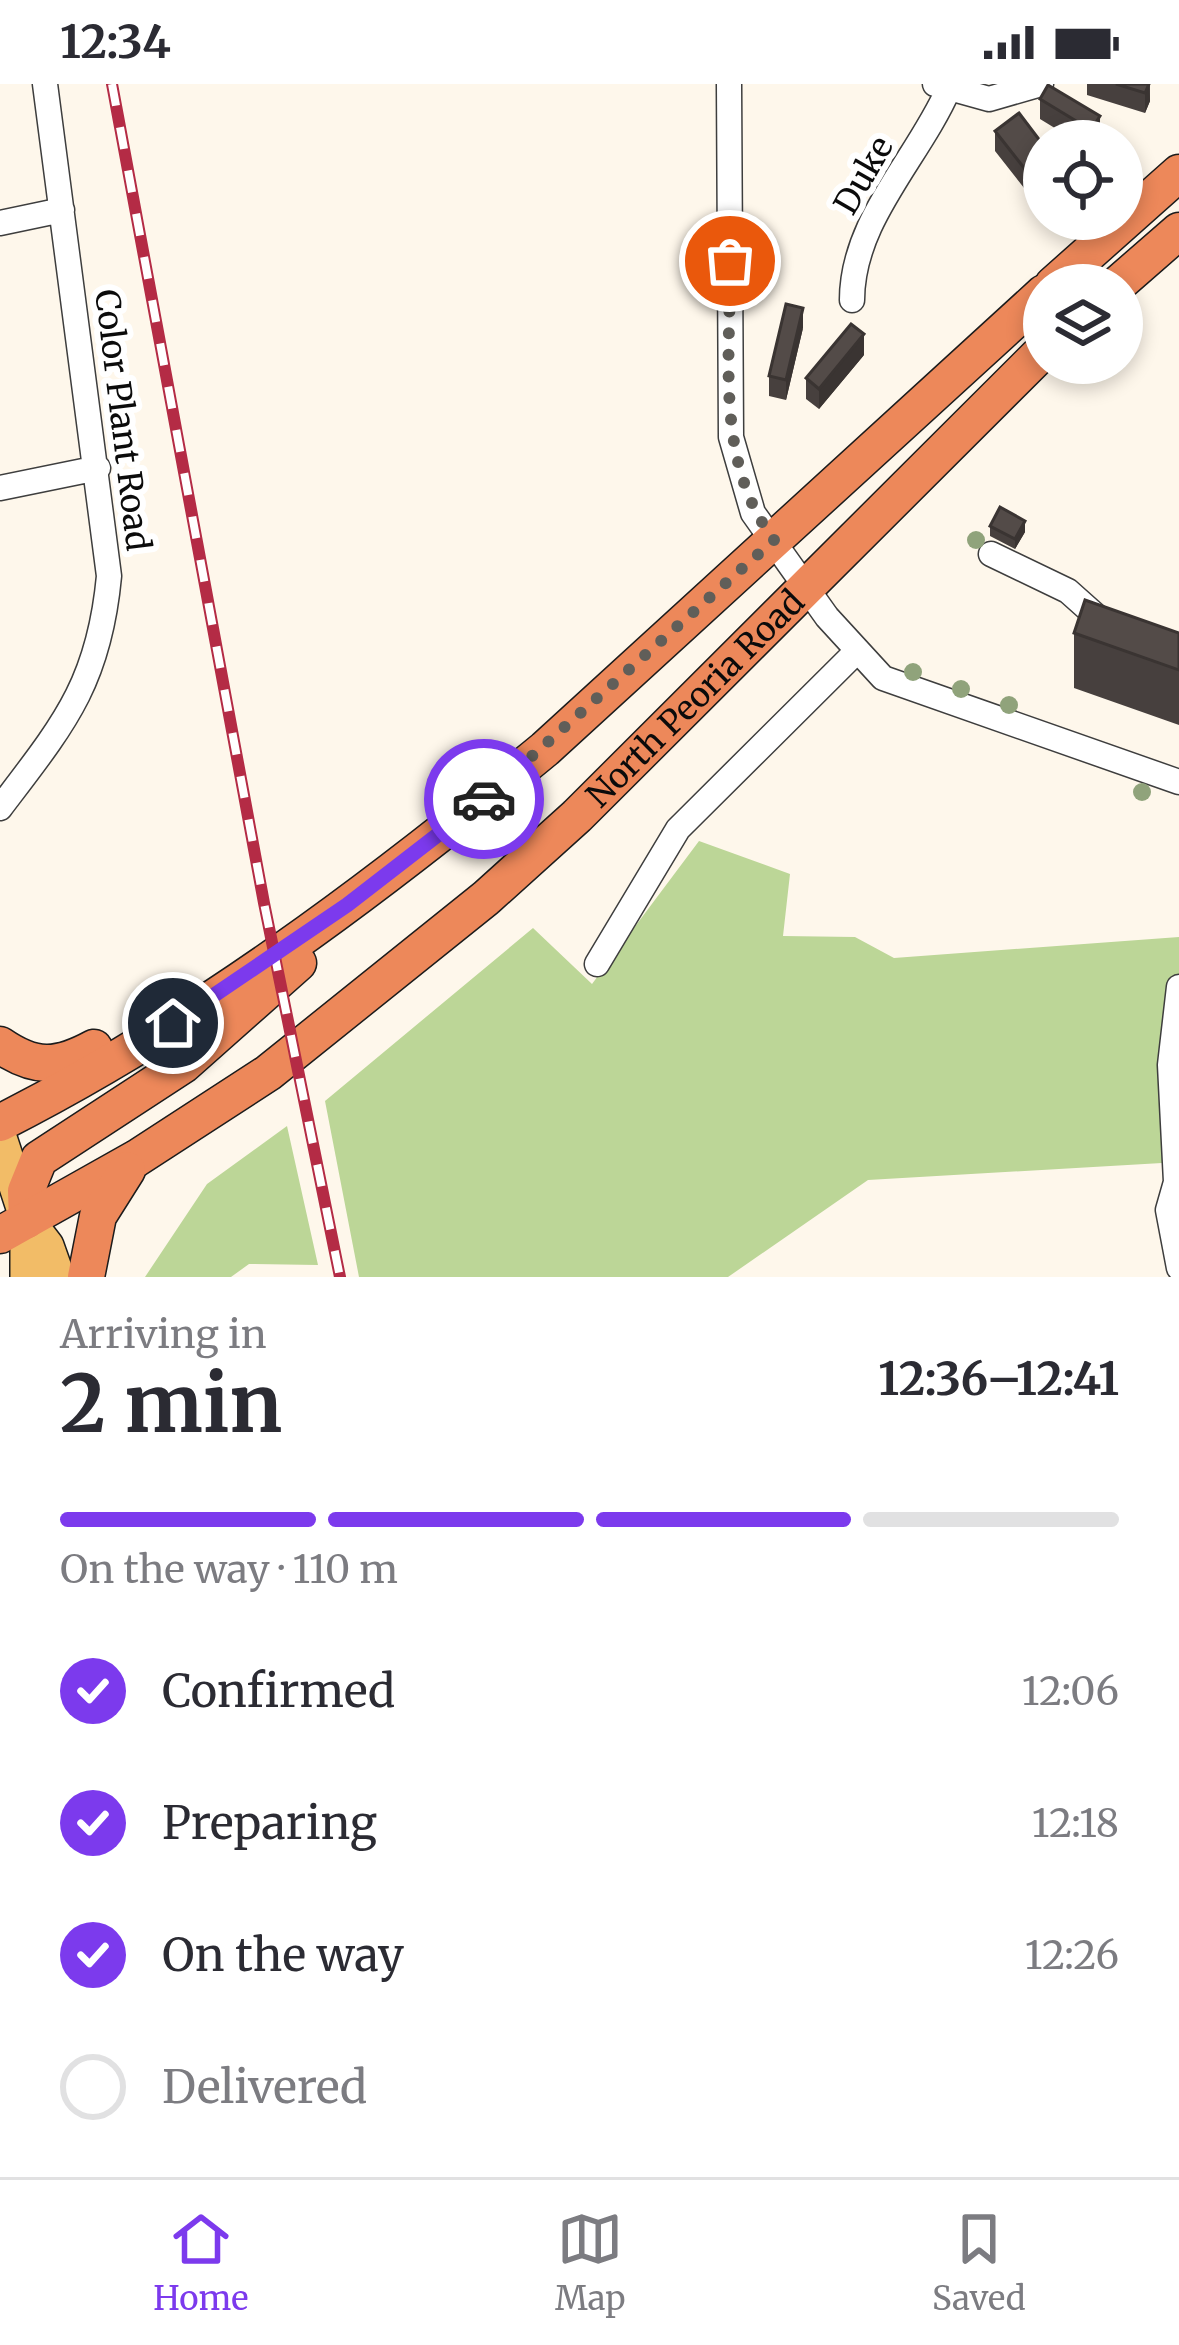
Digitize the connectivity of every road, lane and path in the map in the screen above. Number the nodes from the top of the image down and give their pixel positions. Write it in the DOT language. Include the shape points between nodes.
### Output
graph roads {
  1 [pos="45,84"];
  2 [pos="730,84"];
  3 [pos="1041,84"];
  4 [pos="942,86"];
  5 [pos="1179,173"];
  6 [pos="62,210"];
  7 [pos="0,223"];
  8 [pos="1179,231"];
  9 [pos="1077,264"];
  10 [pos="1142,264"];
  11 [pos="852,301"];
  12 [pos="1023,311"];
  13 [pos="1023,371"];
  14 [pos="98,468"];
  15 [pos="0,488"];
  16 [pos="774,540"];
  17 [pos="991,554"];
  18 [pos="806,586"];
  19 [pos="1127,640"];
  20 [pos="856,652"];
  21 [pos="1179,782"];
  22 [pos="0,808"];
  23 [pos="401,866"];
  24 [pos="598,964"];
  25 [pos="1179,987"];
  26 [pos="206,1003"];
  27 [pos="0,1045"];
  28 [pos="0,1123"];
  29 [pos="0,1138"];
  30 [pos="137,1158"];
  31 [pos="1177,1184"];
  32 [pos="14,1227"];
  33 [pos="1179,1268"];
  34 [pos="27,1277"];
  35 [pos="58,1277"];
  36 [pos="86,1277"];
  1 -- 6 [label="street, Color Plant Road"];
  2 -- 16 [label="street" via="731,437 745,496"];
  3 -- 4 [label="street" via="989,99"];
  4 -- 11 [label="street, Duke" via="873,217 852,269"];
  5 -- 9 [label="highway"];
  6 -- 7 [label="street"];
  6 -- 14 [label="street, Color Plant Road"];
  8 -- 10 [label="highway"];
  12 -- 16 [label="highway, North Peoria Road"];
  13 -- 18 [label="highway, North Peoria Road"];
  14 -- 15 [label="street"];
  14 -- 22 [label="street, Color Plant Road" via="109,576 92,668 67,720"];
  16 -- 18 [label="street"];
  16 -- 23 [label="highway, North Peoria Road" via="545,749"];
  17 -- 19 [label="street" via="1068,591"];
  18 -- 20 [label="street"];
  18 -- 30 [label="highway, North Peoria Road" via="486,898 268,1073"];
  20 -- 21 [label="street" via="914,693"];
  20 -- 24 [label="street" via="678,830"];
  23 -- 26 [label="highway, North Peoria Road"];
  23 -- 32 [label="highway" via="200,1051 39,1160"];
  25 -- 31 [label="street" via="1170,1065"];
  26 -- 27 [label="highway" via="172,1003 64,1064 31,1063"];
  26 -- 28 [label="highway, North Peoria Road"];
  29 -- 32 [label="main road"];
  30 -- 32 [label="highway, North Peoria Road"];
  30 -- 36 [label="highway" via="98,1216"];
  31 -- 33 [label="street" via="1168,1210"];
  32 -- 34 [label="main road"];
  32 -- 35 [label="main road" via="47,1246"];
}
